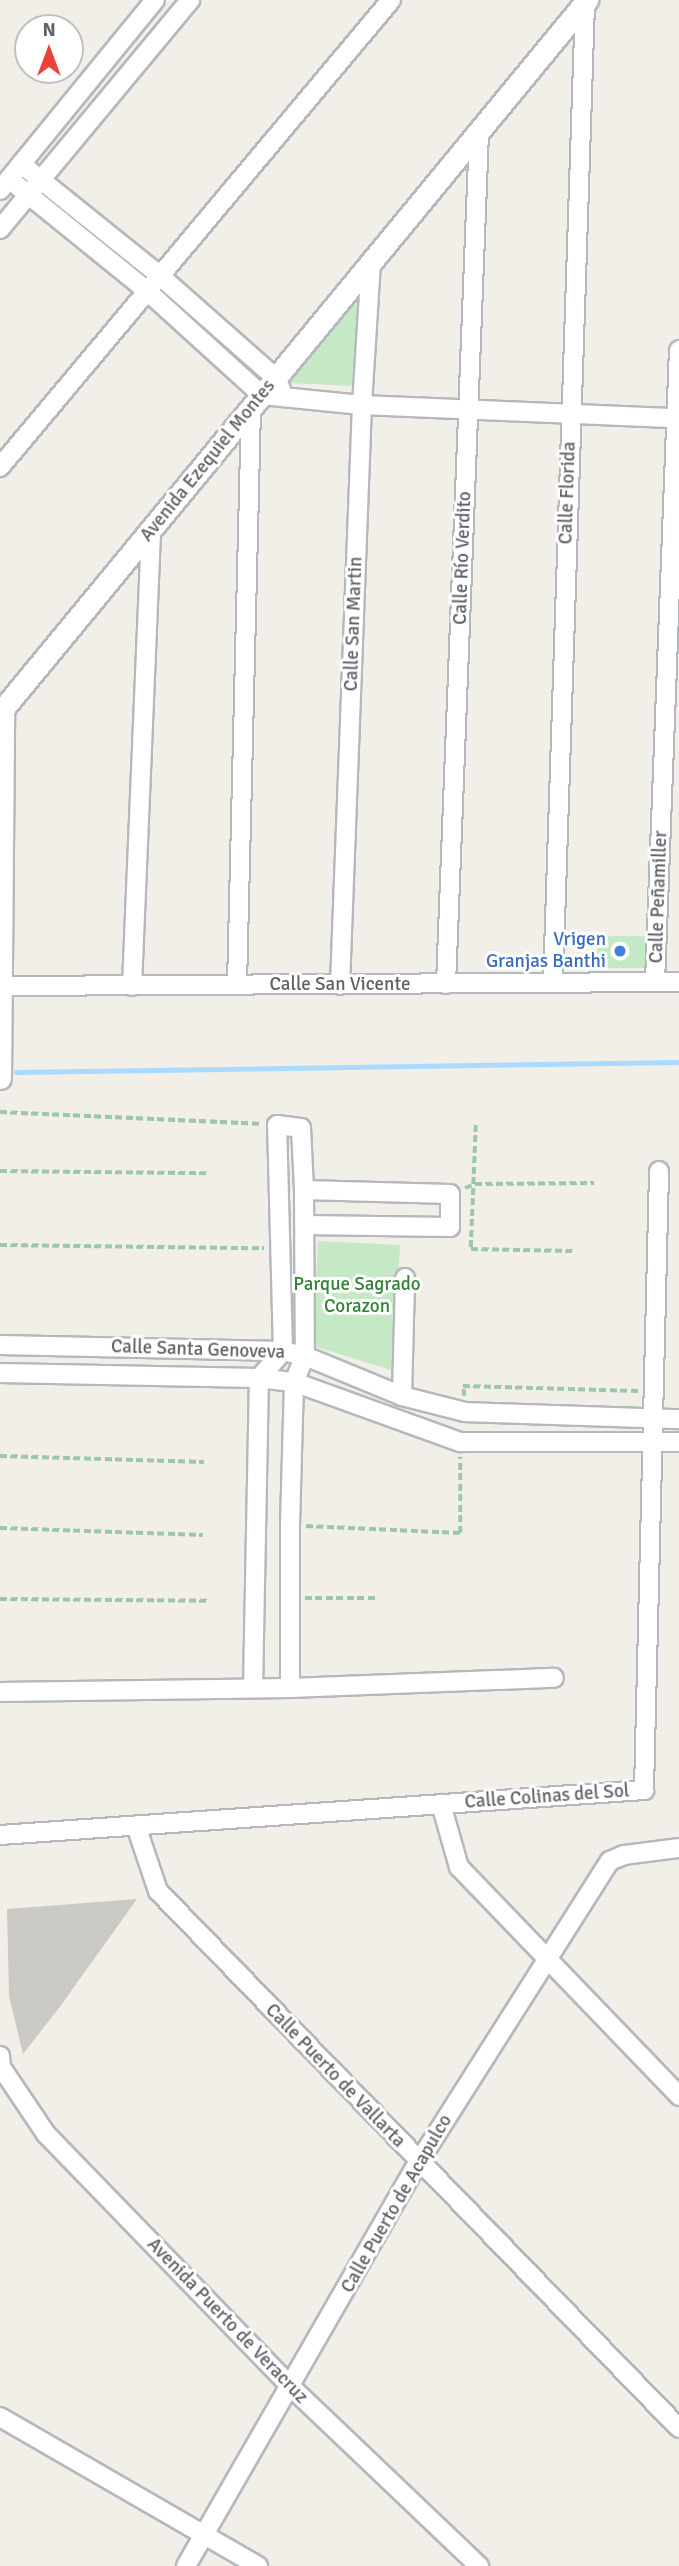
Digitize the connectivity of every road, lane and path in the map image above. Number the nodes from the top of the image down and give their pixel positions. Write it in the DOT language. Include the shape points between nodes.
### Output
graph roads {
  1 [pos="155,0"];
  2 [pos="190,0"];
  3 [pos="391,0"];
  4 [pos="586,1"];
  5 [pos="479,132"];
  6 [pos="21,164"];
  7 [pos="41,181"];
  8 [pos="5,184"];
  9 [pos="28,196"];
  10 [pos="0,229"];
  11 [pos="371,263"];
  12 [pos="159,275"];
  13 [pos="146,290"];
  14 [pos="679,350"];
  15 [pos="276,378"];
  16 [pos="285,398"];
  17 [pos="256,401"];
  18 [pos="362,405"];
  19 [pos="469,409"];
  20 [pos="571,414"];
  21 [pos="676,418"];
  22 [pos="0,467"];
  23 [pos="151,530"];
  24 [pos="1,927"];
  25 [pos="655,982"];
  26 [pos="679,982"];
  27 [pos="552,983"];
  28 [pos="446,984"];
  29 [pos="237,985"];
  30 [pos="340,985"];
  31 [pos="1,986"];
  32 [pos="132,986"];
  33 [pos="0,1077"];
  34 [pos="0,1112"];
  35 [pos="276,1125"];
  36 [pos="476,1125"];
  37 [pos="0,1171"];
  38 [pos="659,1171"];
  39 [pos="208,1173"];
  40 [pos="475,1184"];
  41 [pos="594,1184"];
  42 [pos="304,1190"];
  43 [pos="450,1194"];
  44 [pos="304,1225"];
  45 [pos="0,1245"];
  46 [pos="279,1248"];
  47 [pos="573,1251"];
  48 [pos="405,1278"];
  49 [pos="0,1345"];
  50 [pos="283,1351"];
  51 [pos="304,1356"];
  52 [pos="0,1373"];
  53 [pos="259,1378"];
  54 [pos="294,1382"];
  55 [pos="463,1386"];
  56 [pos="653,1391"];
  57 [pos="402,1396"];
  58 [pos="653,1418"];
  59 [pos="679,1419"];
  60 [pos="460,1442"];
  61 [pos="653,1442"];
  62 [pos="679,1442"];
  63 [pos="0,1456"];
  64 [pos="204,1462"];
  65 [pos="290,1525"];
  66 [pos="0,1528"];
  67 [pos="203,1535"];
  68 [pos="0,1598"];
  69 [pos="289,1598"];
  70 [pos="377,1598"];
  71 [pos="209,1601"];
  72 [pos="554,1678"];
  73 [pos="253,1688"];
  74 [pos="290,1688"];
  75 [pos="0,1692"];
  76 [pos="441,1804"];
  77 [pos="136,1826"];
  78 [pos="0,1835"];
  79 [pos="679,1848"];
  80 [pos="547,1960"];
  81 [pos="0,2065"];
  82 [pos="679,2096"];
  83 [pos="418,2163"];
  84 [pos="291,2387"];
  85 [pos="0,2417"];
  86 [pos="679,2428"];
  87 [pos="203,2536"];
  88 [pos="186,2566"];
  89 [pos="258,2566"];
  90 [pos="479,2566"];
  1 -- 6 [label="street"];
  2 -- 7 [label="street"];
  3 -- 12 [label="street"];
  4 -- 5 [label="street, Avenida Ezequiel Montes"];
  4 -- 20 [label="street, Calle Florida"];
  5 -- 11 [label="street, Avenida Ezequiel Montes"];
  5 -- 19 [label="street, Calle Río Verdito"];
  6 -- 7 [label="street"];
  6 -- 8 [label="street"];
  7 -- 9 [label="street"];
  7 -- 12 [label="street"];
  8 -- 9 [label="street"];
  9 -- 10 [label="street"];
  9 -- 13 [label="street"];
  11 -- 15 [label="street, Avenida Ezequiel Montes"];
  11 -- 18 [label="street, Calle San Martin"];
  12 -- 13 [label="street"];
  12 -- 15 [label="street"];
  13 -- 17 [label="street"];
  13 -- 22 [label="street"];
  14 -- 21 [label="street, Calle Peñamiller"];
  15 -- 16 [label="street"];
  15 -- 17 [label="street, Avenida Ezequiel Montes"];
  16 -- 17 [label="street"];
  16 -- 18 [label="street"];
  17 -- 23 [label="street, Avenida Ezequiel Montes"];
  17 -- 29 [label="street"];
  18 -- 19 [label="street"];
  18 -- 30 [label="street, Calle San Martin"];
  19 -- 20 [label="street"];
  19 -- 28 [label="street, Calle Río Verdito"];
  20 -- 21 [label="street"];
  20 -- 27 [label="street, Calle Florida"];
  21 -- 25 [label="street, Calle Peñamiller"];
  23 -- 24 [label="street, Avenida Ezequiel Montes" via="4,709"];
  23 -- 32 [label="street"];
  24 -- 31 [label="street, Avenida Ezequiel Montes"];
  25 -- 26 [label="street, Calle San Vicente"];
  25 -- 27 [label="street, Calle San Vicente"];
  27 -- 28 [label="street, Calle San Vicente"];
  28 -- 30 [label="street, Calle San Vicente"];
  29 -- 30 [label="street, Calle San Vicente"];
  29 -- 32 [label="street, Calle San Vicente"];
  31 -- 32 [label="street, Calle San Vicente"];
  31 -- 33 [label="street, Avenida Ezequiel Montes"];
  34 -- 35 [label="path"];
  35 -- 42 [label="street" via="298,1126 302,1131"];
  35 -- 46 [label="street"];
  36 -- 40 [label="path"];
  37 -- 39 [label="path"];
  38 -- 56 [label="street, Calle Colinas del Sol"];
  40 -- 41 [label="path"];
  40 -- 43 [label="path"];
  40 -- 47 [label="path" via="471,1248"];
  42 -- 43 [label="street"];
  42 -- 44 [label="street"];
  43 -- 44 [label="street" via="450,1227"];
  44 -- 51 [label="street"];
  45 -- 46 [label="path"];
  46 -- 50 [label="street"];
  48 -- 57 [label="street"];
  49 -- 50 [label="street, Calle Santa Genoveva"];
  50 -- 51 [label="street, Calle Santa Genoveva"];
  50 -- 53 [label="street"];
  51 -- 54 [label="street"];
  51 -- 57 [label="street, Calle Santa Genoveva"];
  52 -- 53 [label="street, Calle Santa Genoveva"];
  53 -- 54 [label="street, Calle Santa Genoveva"];
  53 -- 73 [label="street"];
  54 -- 60 [label="street, Calle Santa Genoveva"];
  54 -- 65 [label="street"];
  55 -- 56 [label="path"];
  56 -- 58 [label="street, Calle Colinas del Sol"];
  57 -- 58 [label="street, Calle Santa Genoveva" via="465,1412"];
  58 -- 59 [label="street, Calle Santa Genoveva"];
  58 -- 61 [label="street, Calle Colinas del Sol"];
  60 -- 61 [label="street, Calle Santa Genoveva"];
  60 -- 65 [label="path" via="460,1533"];
  61 -- 62 [label="street, Calle Santa Genoveva"];
  61 -- 76 [label="street, Calle Colinas del Sol" via="644,1790"];
  63 -- 64 [label="path"];
  65 -- 69 [label="street"];
  66 -- 67 [label="path"];
  68 -- 71 [label="path"];
  69 -- 70 [label="path"];
  69 -- 74 [label="street"];
  72 -- 74 [label="street"];
  73 -- 74 [label="street"];
  73 -- 75 [label="street"];
  76 -- 77 [label="street, Calle Colinas del Sol"];
  76 -- 80 [label="street" via="459,1867"];
  77 -- 78 [label="street, Calle Colinas del Sol"];
  77 -- 83 [label="street, Calle Puerto de Vallarta" via="158,1891"];
  79 -- 80 [label="street, Calle Puerto de Acapulco" via="611,1861"];
  80 -- 82 [label="street"];
  80 -- 83 [label="street, Calle Puerto de Acapulco"];
  81 -- 84 [label="street, Avenida Puerto de Veracruz" via="46,2134"];
  83 -- 84 [label="street, Calle Puerto de Acapulco"];
  83 -- 86 [label="street, Calle Puerto de Vallarta"];
  84 -- 87 [label="street, Calle Puerto de Acapulco"];
  84 -- 90 [label="street, Avenida Puerto de Veracruz"];
  85 -- 87 [label="street"];
  87 -- 88 [label="street, Calle Puerto de Acapulco"];
  87 -- 89 [label="street"];
}
